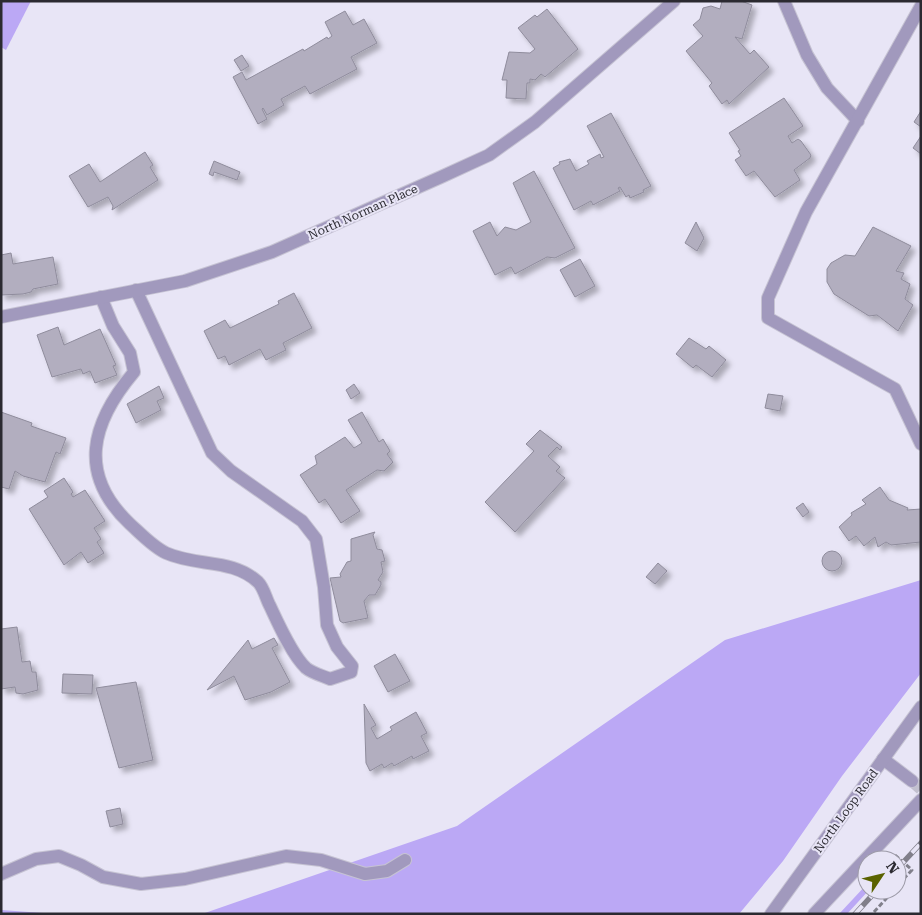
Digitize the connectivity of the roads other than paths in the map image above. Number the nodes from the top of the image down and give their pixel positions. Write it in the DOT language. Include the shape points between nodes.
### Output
graph roads {
  1 [pos="674,1"];
  2 [pos="784,1"];
  3 [pos="921,6"];
  4 [pos="858,120"];
  5 [pos="136,290"];
  6 [pos="101,297"];
  7 [pos="1,317"];
  8 [pos="921,444"];
  9 [pos="921,707"];
  10 [pos="883,760"];
  11 [pos="912,781"];
  12 [pos="921,800"];
  13 [pos="405,860"];
  14 [pos="1,874"];
  15 [pos="771,914"];
  16 [pos="814,914"];
  1 -- 5 [label="street, North Norman Place" via="535,122 489,154 387,203 272,252 185,281"];
  2 -- 4 [label="street" via="807,55 828,88"];
  3 -- 4 [label="street"];
  4 -- 8 [label="street" via="806,212 779,270 768,298 768,318 895,389"];
  5 -- 6 [label="street, North Norman Place"];
  5 -- 6 [label="street" via="212,453 231,471 302,520 316,539 327,625 352,666 351,672 330,679 306,668 282,632 260,584 239,568 201,563 165,552 122,517 104,494 94,448 114,395 134,372 130,353 113,326"];
  6 -- 7 [label="street, North Norman Place"];
  9 -- 10 [label="street, North Loop Road"];
  10 -- 11 [label="street"];
  10 -- 15 [label="street, North Loop Road"];
  12 -- 16 [label="street"];
  13 -- 14 [label="street" via="387,871 365,874 321,860 286,856 185,879 141,884 103,877 59,856 36,859"];
}
